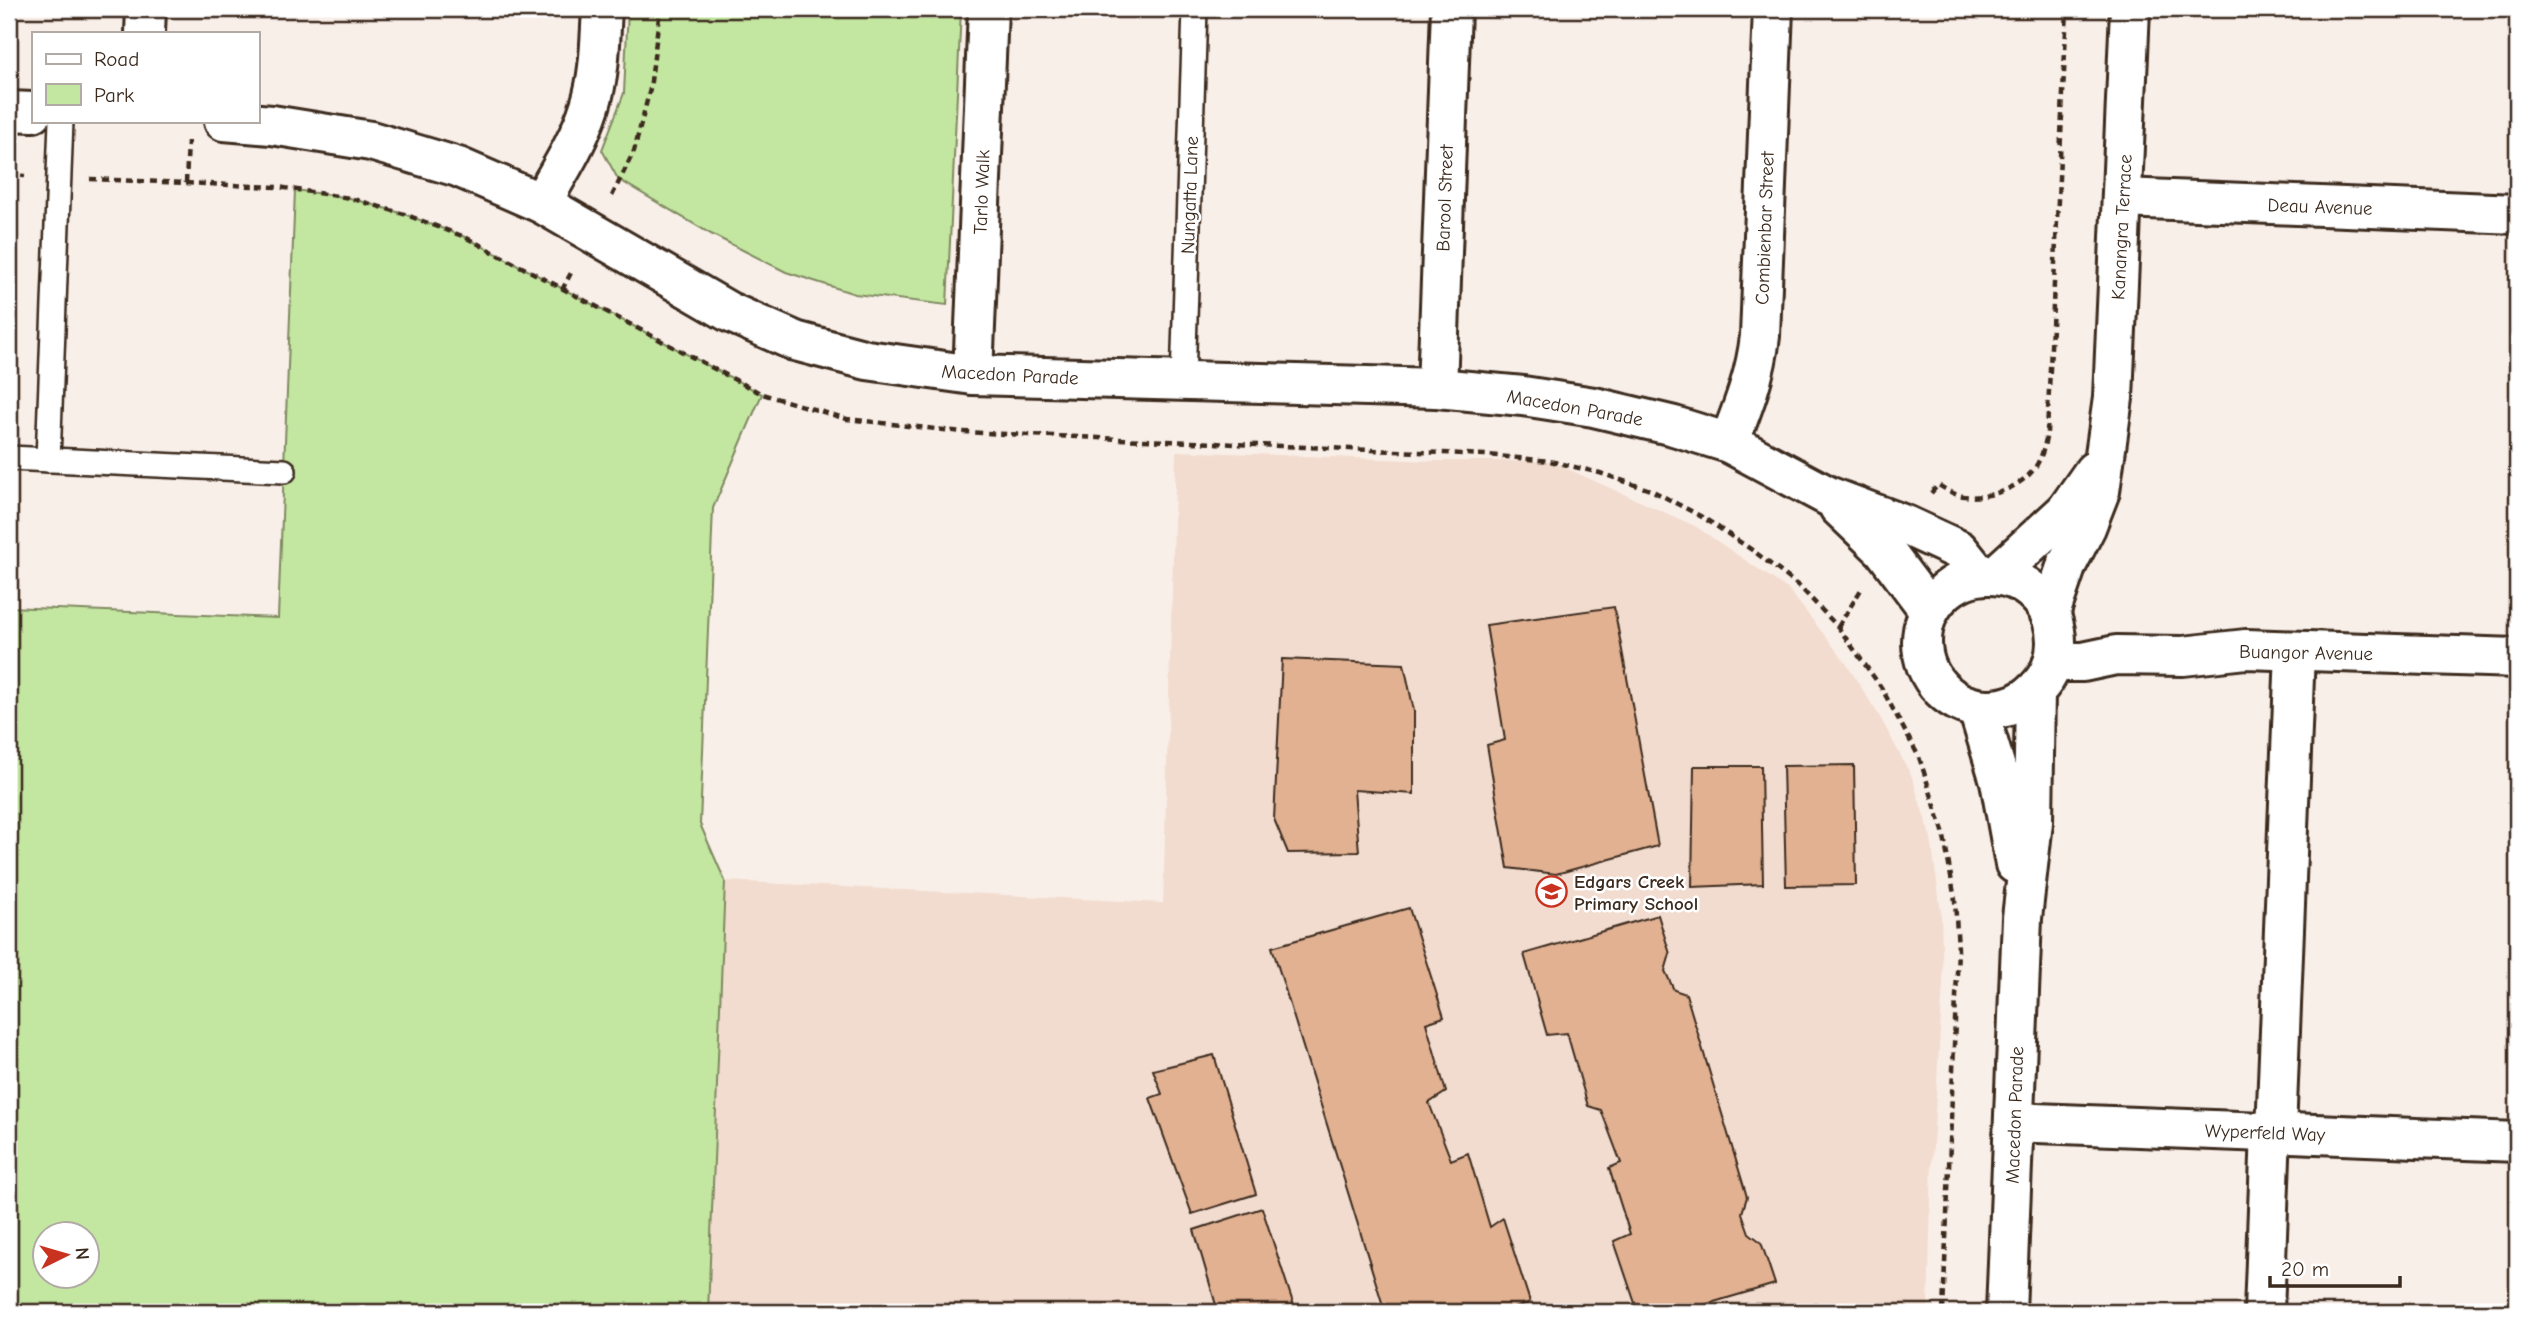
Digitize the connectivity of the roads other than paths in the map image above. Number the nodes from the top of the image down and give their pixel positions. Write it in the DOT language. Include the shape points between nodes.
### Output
graph roads {
  1 [pos="146,9"];
  2 [pos="602,9"];
  3 [pos="988,9"];
  4 [pos="1195,9"];
  5 [pos="1451,9"];
  6 [pos="1773,9"];
  7 [pos="2130,9"];
  8 [pos="145,32"];
  9 [pos="9,111"];
  10 [pos="32,112"];
  11 [pos="61,122"];
  12 [pos="206,127"];
  13 [pos="2122,198"];
  14 [pos="541,203"];
  15 [pos="2517,214"];
  16 [pos="973,375"];
  17 [pos="1183,381"];
  18 [pos="1437,388"];
  19 [pos="1729,443"];
  20 [pos="2108,445"];
  21 [pos="9,458"];
  22 [pos="48,460"];
  23 [pos="284,471"];
  24 [pos="1894,537"];
  25 [pos="1988,575"];
  26 [pos="1929,610"];
  27 [pos="2050,614"];
  28 [pos="2295,650"];
  29 [pos="2517,658"];
  30 [pos="2044,677"];
  31 [pos="1978,709"];
  32 [pos="2022,918"];
  33 [pos="2014,1122"];
  34 [pos="2274,1132"];
  35 [pos="2517,1142"];
  36 [pos="2006,1312"];
  37 [pos="2264,1312"];
  1 -- 8 [label="street"];
  2 -- 14 [label="street" via="591,104"];
  3 -- 16 [label="street, Tarlo Walk"];
  4 -- 17 [label="lane, Nungatta Lane"];
  5 -- 18 [label="street, Barool Street"];
  6 -- 19 [label="street, Combienbar Street" via="1760,336 1757,365"];
  7 -- 13 [label="street, Kanangra Terrace"];
  9 -- 10 [label="street"];
  11 -- 22 [label="lane"];
  12 -- 14 [label="street, Macedon Parade" via="272,125 371,141 458,167"];
  13 -- 15 [label="street, Deau Avenue"];
  13 -- 20 [label="street, Kanangra Terrace"];
  14 -- 16 [label="street, Macedon Parade" via="729,312 795,341 867,360"];
  16 -- 17 [label="street, Macedon Parade"];
  17 -- 18 [label="street, Macedon Parade"];
  18 -- 19 [label="street, Macedon Parade" via="1594,407"];
  19 -- 24 [label="street, Macedon Parade"];
  20 -- 25 [label="street, Kanangra Terrace" via="2066,511"];
  20 -- 27 [label="street, Kanangra Terrace" via="2100,491"];
  21 -- 22 [label="lane"];
  22 -- 23 [label="lane"];
  24 -- 25 [label="street, Macedon Parade" via="1959,550"];
  24 -- 26 [label="street, Macedon Parade"];
  25 -- 26 [label="street" via="1950,587"];
  25 -- 27 [label="street" via="2029,587"];
  26 -- 31 [label="street" via="1922,635 1924,660 1935,683 1954,699"];
  27 -- 30 [label="street" via="2056,638"];
  28 -- 29 [label="street, Buangor Avenue"];
  28 -- 30 [label="street, Buangor Avenue" via="2116,655"];
  28 -- 34 [label="street"];
  30 -- 31 [label="street" via="2018,703"];
  30 -- 32 [label="street, Macedon Parade"];
  31 -- 32 [label="street, Macedon Parade" via="2000,781"];
  32 -- 33 [label="street, Macedon Parade"];
  33 -- 34 [label="street, Wyperfeld Way"];
  33 -- 36 [label="street, Macedon Parade"];
  34 -- 35 [label="street, Wyperfeld Way"];
  34 -- 37 [label="street"];
}
